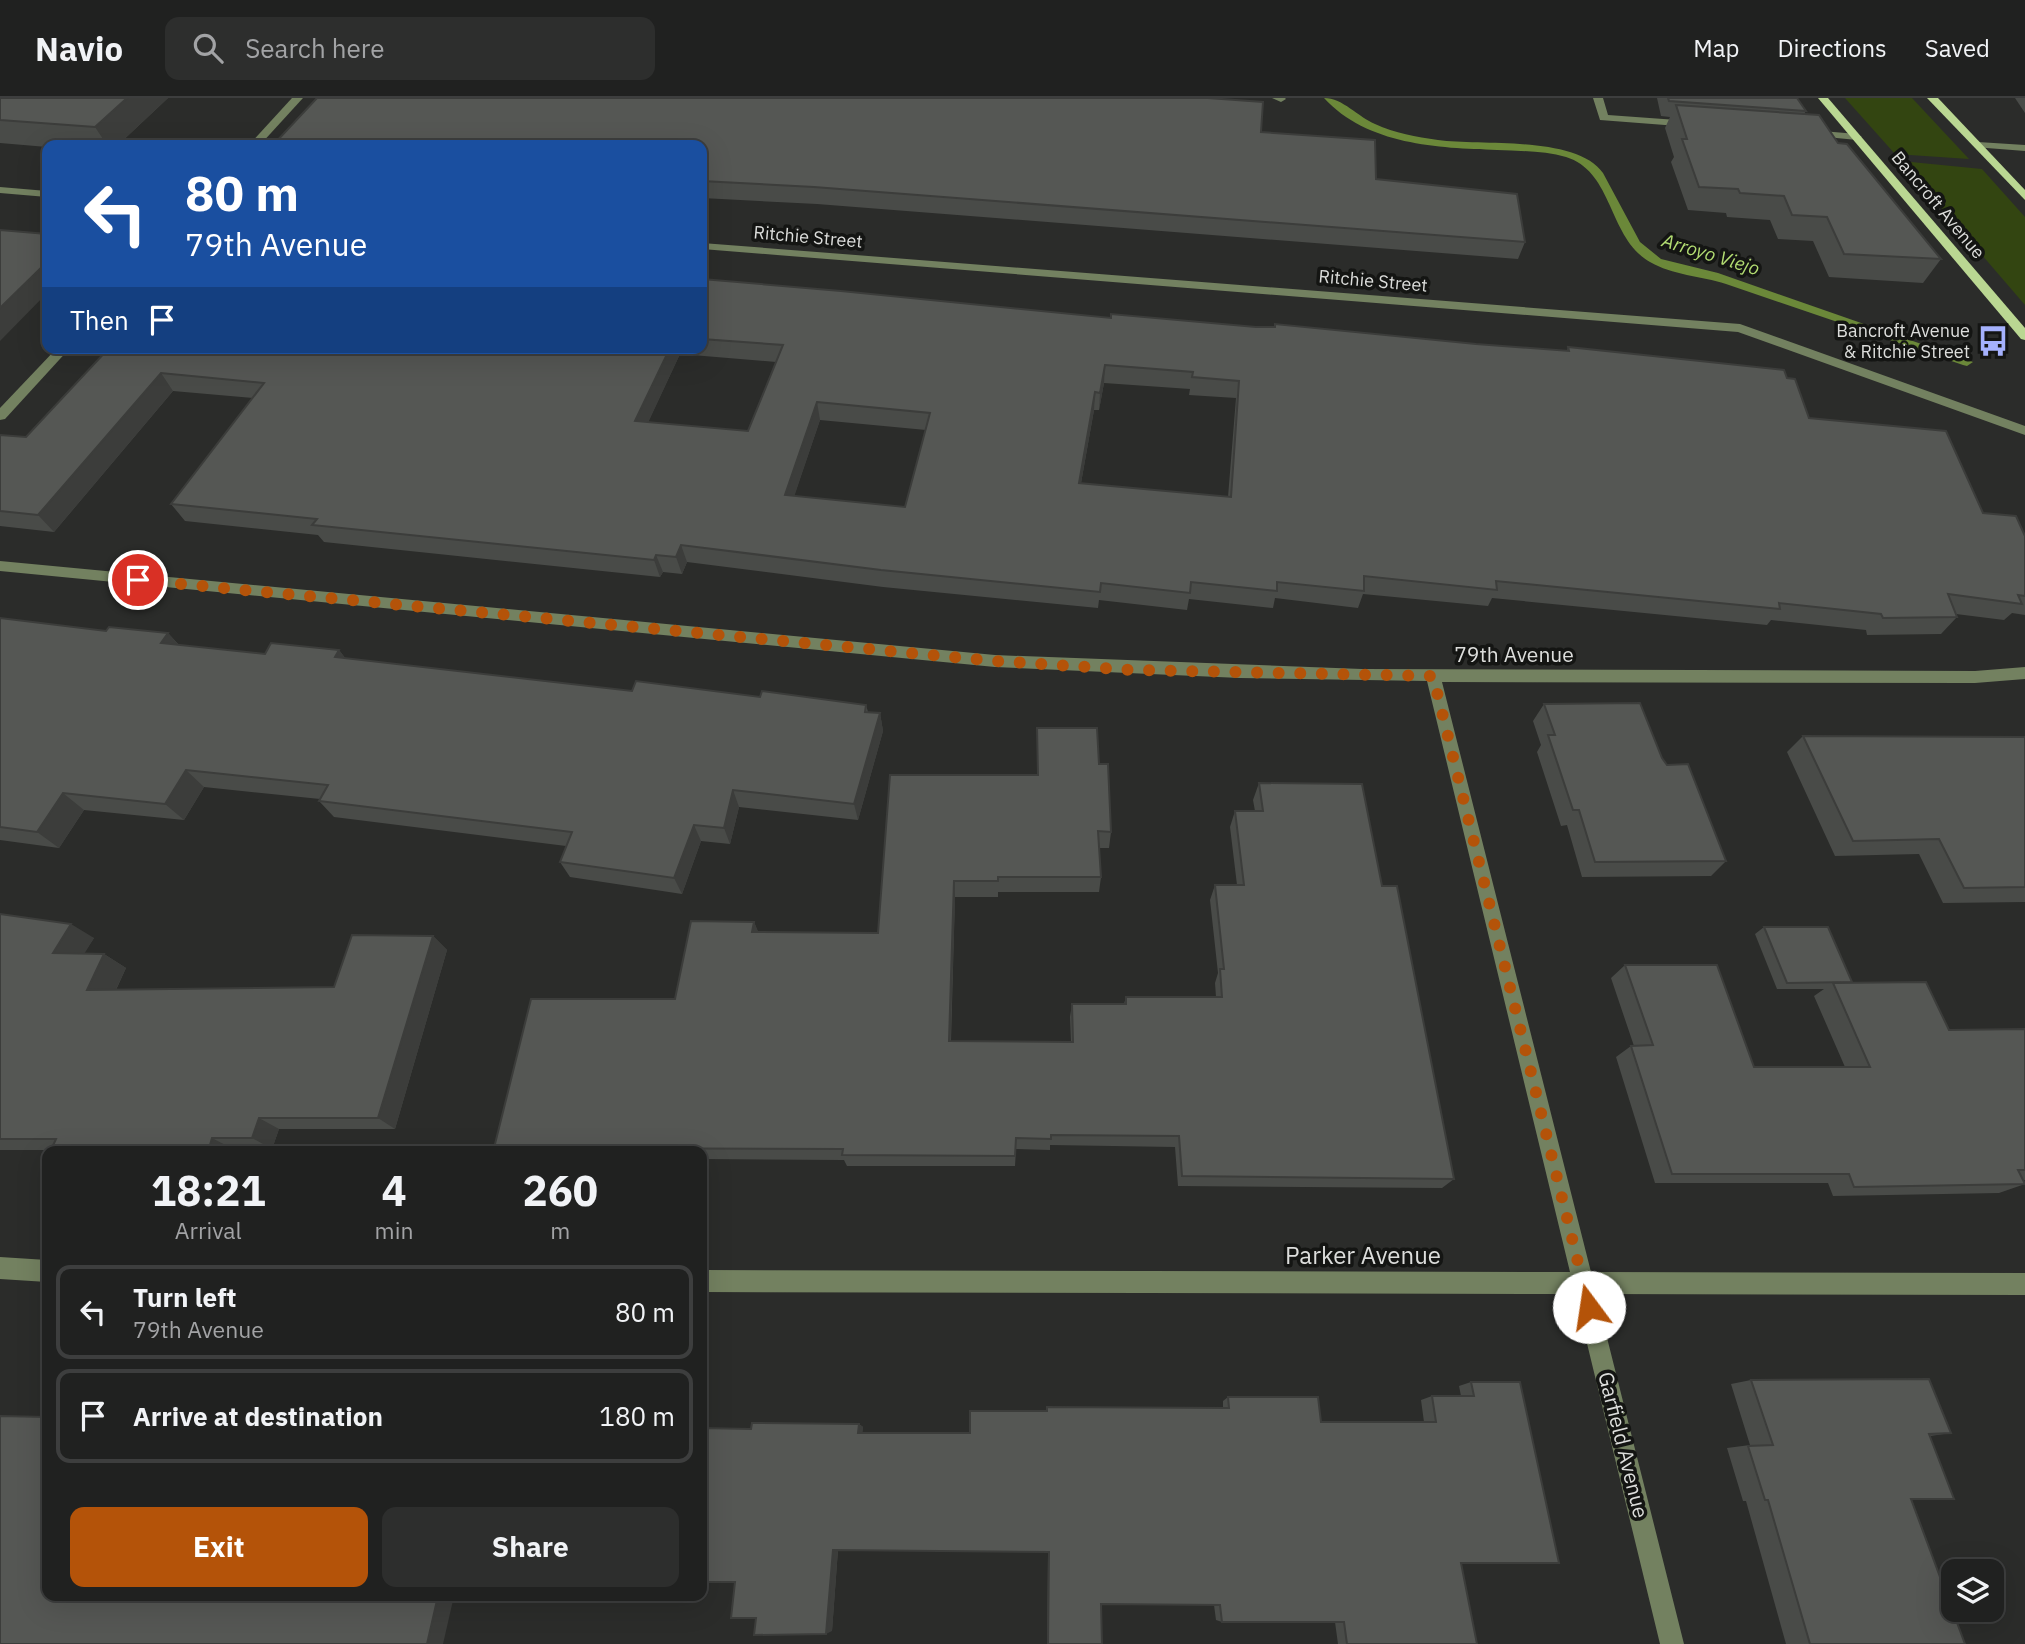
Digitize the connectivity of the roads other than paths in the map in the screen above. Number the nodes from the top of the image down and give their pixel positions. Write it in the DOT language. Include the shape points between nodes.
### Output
graph roads {
  1 [pos="298,98"];
  2 [pos="1598,98"];
  3 [pos="1823,98"];
  4 [pos="1932,98"];
  5 [pos="1699,125"];
  6 [pos="1795,132"];
  7 [pos="1857,136"];
  8 [pos="259,140"];
  9 [pos="1978,145"];
  10 [pos="2025,148"];
  11 [pos="0,190"];
  12 [pos="42,194"];
  13 [pos="2025,197"];
  14 [pos="707,246"];
  15 [pos="2025,336"];
  16 [pos="58,354"];
  17 [pos="0,416"];
  18 [pos="2025,431"];
  19 [pos="0,566"];
  20 [pos="2025,673"];
  21 [pos="1433,676"];
  22 [pos="0,1268"];
  23 [pos="42,1271"];
  24 [pos="707,1280"];
  25 [pos="1582,1282"];
  26 [pos="2025,1284"];
  27 [pos="1672,1644"];
  1 -- 8 [label="street"];
  2 -- 5 [label="street" via="1604,118"];
  3 -- 7 [label="main road, Bancroft Avenue"];
  4 -- 9 [label="main road"];
  6 -- 7 [label="street"];
  7 -- 15 [label="main road, Bancroft Avenue"];
  9 -- 10 [label="street"];
  9 -- 13 [label="main road"];
  11 -- 12 [label="street"];
  14 -- 18 [label="street, Ritchie Street" via="1740,328"];
  16 -- 17 [label="street"];
  19 -- 21 [label="street, 79th Avenue" via="995,661 1133,670"];
  20 -- 21 [label="street, 79th Avenue" via="1975,677"];
  21 -- 25 [label="street, Garfield Avenue"];
  22 -- 23 [label="street"];
  24 -- 25 [label="street, Parker Avenue"];
  25 -- 26 [label="street, Parker Avenue"];
  25 -- 27 [label="street, Garfield Avenue"];
}
